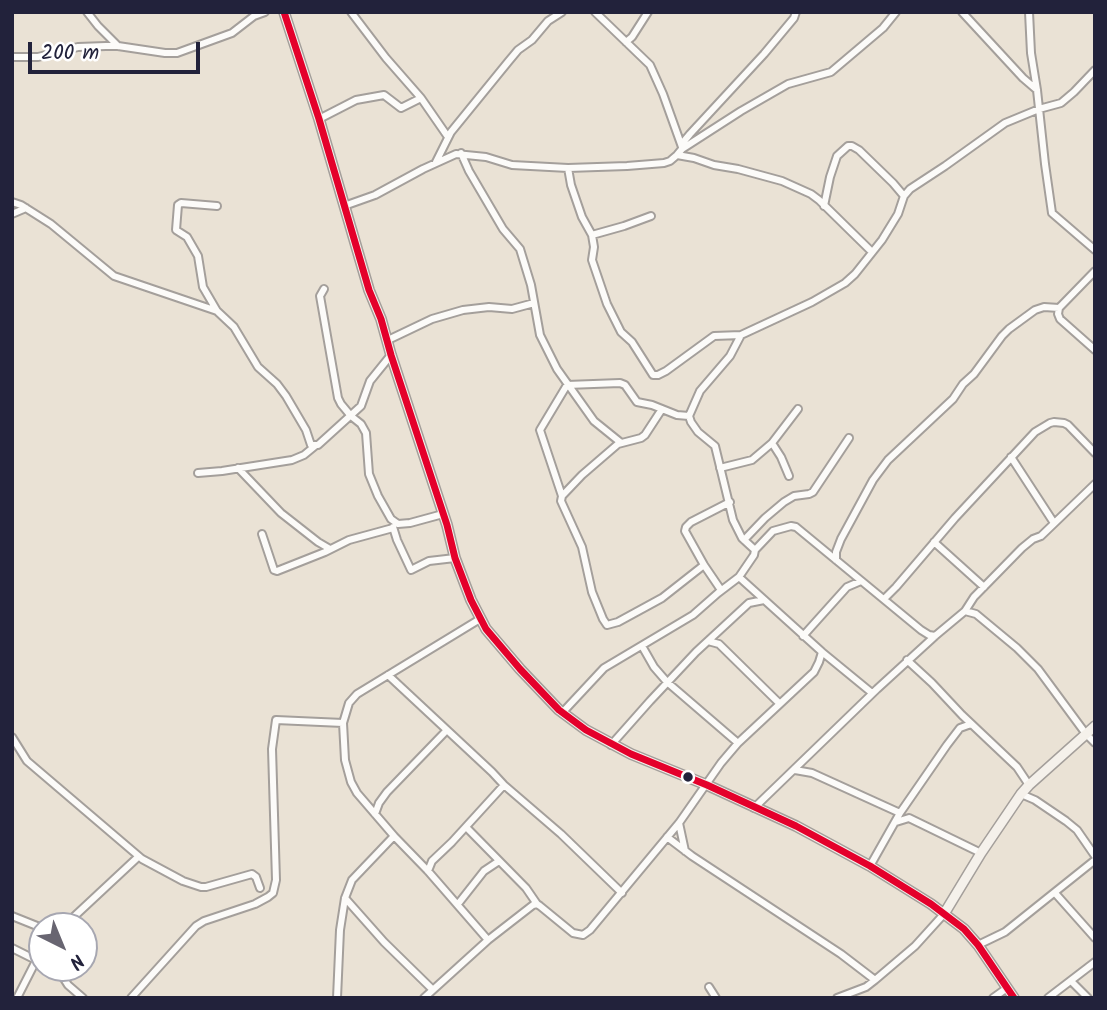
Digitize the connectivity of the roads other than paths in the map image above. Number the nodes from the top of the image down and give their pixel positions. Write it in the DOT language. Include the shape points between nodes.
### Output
graph roads {
  1 [pos="87,12"];
  2 [pos="265,12"];
  3 [pos="285,12"];
  4 [pos="351,12"];
  5 [pos="562,12"];
  6 [pos="595,12"];
  7 [pos="648,12"];
  8 [pos="796,12"];
  9 [pos="896,12"];
  10 [pos="962,12"];
  11 [pos="1029,12"];
  12 [pos="626,42"];
  13 [pos="118,46"];
  14 [pos="12,57"];
  15 [pos="1095,70"];
  16 [pos="1037,90"];
  17 [pos="421,98"];
  18 [pos="1039,109"];
  19 [pos="319,119"];
  20 [pos="448,137"];
  21 [pos="680,152"];
  22 [pos="461,153"];
  23 [pos="436,162"];
  24 [pos="568,168"];
  25 [pos="904,196"];
  26 [pos="12,202"];
  27 [pos="216,206"];
  28 [pos="344,206"];
  29 [pos="824,206"];
  30 [pos="26,208"];
  31 [pos="12,214"];
  32 [pos="651,216"];
  33 [pos="592,235"];
  34 [pos="1095,250"];
  35 [pos="872,252"];
  36 [pos="1095,271"];
  37 [pos="324,289"];
  38 [pos="534,303"];
  39 [pos="1059,308"];
  40 [pos="217,311"];
  41 [pos="741,335"];
  42 [pos="388,340"];
  43 [pos="1095,350"];
  44 [pos="391,355"];
  45 [pos="567,386"];
  46 [pos="662,409"];
  47 [pos="798,409"];
  48 [pos="351,416"];
  49 [pos="689,416"];
  50 [pos="849,438"];
  51 [pos="620,442"];
  52 [pos="772,443"];
  53 [pos="315,446"];
  54 [pos="1095,453"];
  55 [pos="1011,457"];
  56 [pos="238,468"];
  57 [pos="720,468"];
  58 [pos="198,473"];
  59 [pos="789,476"];
  60 [pos="1095,484"];
  61 [pos="562,496"];
  62 [pos="730,502"];
  63 [pos="443,514"];
  64 [pos="391,519"];
  65 [pos="1054,523"];
  66 [pos="393,528"];
  67 [pos="262,534"];
  68 [pos="744,540"];
  69 [pos="934,542"];
  70 [pos="330,549"];
  71 [pos="755,550"];
  72 [pos="455,558"];
  73 [pos="835,560"];
  74 [pos="704,565"];
  75 [pos="849,571"];
  76 [pos="739,577"];
  77 [pos="861,581"];
  78 [pos="850,584"];
  79 [pos="984,587"];
  80 [pos="721,590"];
  81 [pos="753,590"];
  82 [pos="884,599"];
  83 [pos="764,600"];
  84 [pos="749,603"];
  85 [pos="965,611"];
  86 [pos="480,619"];
  87 [pos="803,636"];
  88 [pos="935,636"];
  89 [pos="708,641"];
  90 [pos="642,646"];
  91 [pos="822,652"];
  92 [pos="908,660"];
  93 [pos="388,675"];
  94 [pos="667,682"];
  95 [pos="872,693"];
  96 [pos="780,704"];
  97 [pos="562,713"];
  98 [pos="962,715"];
  99 [pos="343,723"];
  100 [pos="971,724"];
  101 [pos="1095,726"];
  102 [pos="960,728"];
  103 [pos="447,730"];
  104 [pos="1086,734"];
  105 [pos="12,737"];
  106 [pos="738,743"];
  107 [pos="1095,743"];
  108 [pos="611,745"];
  109 [pos="795,770"];
  110 [pos="707,785"];
  111 [pos="1029,785"];
  112 [pos="504,786"];
  113 [pos="1021,794"];
  114 [pos="754,808"];
  115 [pos="900,813"];
  116 [pos="375,814"];
  117 [pos="896,822"];
  118 [pos="679,823"];
  119 [pos="466,827"];
  120 [pos="394,836"];
  121 [pos="667,837"];
  122 [pos="685,851"];
  123 [pos="981,853"];
  124 [pos="138,857"];
  125 [pos="1095,858"];
  126 [pos="499,860"];
  127 [pos="432,861"];
  128 [pos="420,862"];
  129 [pos="870,866"];
  130 [pos="428,871"];
  131 [pos="260,887"];
  132 [pos="1055,892"];
  133 [pos="622,893"];
  134 [pos="345,898"];
  135 [pos="458,904"];
  136 [pos="537,904"];
  137 [pos="79,912"];
  138 [pos="944,914"];
  139 [pos="1095,938"];
  140 [pos="488,940"];
  141 [pos="978,945"];
  142 [pos="12,948"];
  143 [pos="28,956"];
  144 [pos="1095,962"];
  145 [pos="28,980"];
  146 [pos="876,980"];
  147 [pos="1072,981"];
  148 [pos="66,982"];
  149 [pos="709,987"];
  150 [pos="1007,988"];
  151 [pos="433,990"];
  152 [pos="17,998"];
  153 [pos="83,998"];
  154 [pos="131,998"];
  155 [pos="337,998"];
  156 [pos="424,998"];
  157 [pos="716,998"];
  158 [pos="837,998"];
  159 [pos="993,998"];
  160 [pos="1014,998"];
  161 [pos="1048,998"];
  162 [pos="1088,998"];
  1 -- 13 [label="street"];
  2 -- 13 [label="street" via="232,33 177,53"];
  3 -- 19 [label="main road"];
  4 -- 17 [label="street"];
  5 -- 20 [label="street" via="518,50"];
  6 -- 12 [label="street"];
  7 -- 12 [label="street"];
  8 -- 21 [label="street" via="685,140"];
  9 -- 21 [label="street" via="831,72 788,84"];
  10 -- 16 [label="street"];
  11 -- 16 [label="street"];
  12 -- 21 [label="street" via="650,65"];
  13 -- 14 [label="street"];
  15 -- 18 [label="street" via="1061,103"];
  16 -- 18 [label="street"];
  17 -- 19 [label="street" via="401,108 384,95 359,100"];
  17 -- 20 [label="street"];
  18 -- 25 [label="street" via="1005,123"];
  18 -- 34 [label="street" via="1052,213"];
  19 -- 28 [label="main road"];
  20 -- 23 [label="street"];
  21 -- 24 [label="street" via="664,163"];
  21 -- 29 [label="street" via="782,181 811,194"];
  22 -- 23 [label="street"];
  22 -- 24 [label="street" via="512,165"];
  22 -- 38 [label="street" via="503,229 520,249"];
  23 -- 28 [label="street"];
  24 -- 33 [label="street"];
  25 -- 29 [label="street" via="857,148 848,146 837,156"];
  25 -- 35 [label="street" via="897,217"];
  26 -- 30 [label="street"];
  27 -- 40 [label="street" via="181,203 176,230 187,237 198,256 203,287"];
  28 -- 42 [label="main road"];
  29 -- 35 [label="street"];
  30 -- 31 [label="street"];
  30 -- 40 [label="street" via="114,276"];
  32 -- 33 [label="street"];
  33 -- 41 [label="street" via="592,260 609,309 653,375 714,337"];
  35 -- 41 [label="street" via="855,274 834,290"];
  36 -- 39 [label="street"];
  37 -- 48 [label="street" via="320,296 338,398"];
  38 -- 42 [label="street" via="512,309 463,310"];
  38 -- 45 [label="street" via="540,335"];
  39 -- 43 [label="street" via="1060,319"];
  39 -- 73 [label="street" via="1035,310 1009,329 953,399 888,460 841,539"];
  40 -- 53 [label="street" via="286,397"];
  41 -- 49 [label="street" via="730,356 700,391"];
  42 -- 44 [label="main road"];
  44 -- 48 [label="street"];
  44 -- 63 [label="main road"];
  45 -- 46 [label="street" via="622,384 637,402"];
  45 -- 51 [label="street" via="593,421"];
  45 -- 61 [label="street" via="540,430"];
  46 -- 49 [label="street"];
  46 -- 51 [label="street" via="645,435"];
  47 -- 52 [label="street"];
  48 -- 53 [label="street"];
  48 -- 64 [label="street" via="367,436 370,476"];
  49 -- 57 [label="street" via="698,432 715,446"];
  50 -- 68 [label="street" via="813,492 784,502"];
  51 -- 61 [label="street"];
  52 -- 57 [label="street" via="746,463"];
  52 -- 59 [label="street"];
  53 -- 56 [label="street" via="292,460"];
  54 -- 55 [label="street" via="1068,425 1054,422 1034,432"];
  55 -- 65 [label="street"];
  55 -- 69 [label="street"];
  56 -- 58 [label="street"];
  56 -- 70 [label="street" via="282,513"];
  57 -- 62 [label="street"];
  60 -- 65 [label="street"];
  61 -- 74 [label="street" via="607,625 663,598"];
  62 -- 68 [label="street"];
  62 -- 74 [label="street" via="686,527"];
  63 -- 64 [label="street" via="410,523"];
  63 -- 72 [label="main road"];
  64 -- 66 [label="street"];
  65 -- 79 [label="street"];
  66 -- 70 [label="street"];
  66 -- 72 [label="street" via="411,569"];
  67 -- 70 [label="street" via="277,572"];
  68 -- 71 [label="street"];
  69 -- 79 [label="street"];
  69 -- 82 [label="street"];
  71 -- 73 [label="street" via="773,531 790,526"];
  71 -- 76 [label="street"];
  72 -- 86 [label="main road"];
  73 -- 75 [label="street"];
  74 -- 80 [label="street"];
  75 -- 77 [label="street"];
  75 -- 78 [label="street"];
  76 -- 80 [label="street"];
  76 -- 81 [label="street"];
  77 -- 78 [label="street"];
  77 -- 82 [label="street"];
  78 -- 87 [label="street"];
  79 -- 85 [label="street"];
  80 -- 90 [label="street" via="693,615"];
  81 -- 83 [label="street"];
  81 -- 84 [label="street"];
  82 -- 88 [label="street"];
  83 -- 84 [label="street"];
  83 -- 87 [label="street"];
  84 -- 89 [label="street"];
  85 -- 88 [label="street"];
  85 -- 104 [label="street" via="976,614 1038,669"];
  86 -- 93 [label="street"];
  86 -- 97 [label="main road"];
  87 -- 91 [label="street"];
  88 -- 92 [label="street"];
  89 -- 94 [label="street"];
  89 -- 96 [label="street" via="721,646"];
  90 -- 94 [label="street"];
  90 -- 97 [label="street" via="604,668"];
  91 -- 95 [label="street"];
  91 -- 96 [label="street" via="814,671"];
  92 -- 95 [label="street"];
  92 -- 98 [label="street"];
  93 -- 99 [label="street" via="357,694"];
  93 -- 103 [label="street"];
  94 -- 106 [label="street"];
  94 -- 108 [label="street"];
  95 -- 109 [label="street"];
  96 -- 106 [label="street"];
  97 -- 108 [label="main road"];
  98 -- 100 [label="street"];
  98 -- 102 [label="street"];
  99 -- 116 [label="street" via="351,782"];
  99 -- 154 [label="street" via="276,720 273,893 196,926"];
  100 -- 102 [label="street"];
  100 -- 111 [label="street" via="1021,771"];
  101 -- 104 [label="main road"];
  102 -- 115 [label="street"];
  103 -- 112 [label="street"];
  103 -- 116 [label="street" via="387,793"];
  104 -- 107 [label="street"];
  104 -- 111 [label="main road"];
  105 -- 124 [label="street" via="27,761"];
  106 -- 110 [label="street"];
  108 -- 110 [label="main road"];
  109 -- 114 [label="street"];
  109 -- 115 [label="street" via="812,773"];
  110 -- 114 [label="main road"];
  110 -- 118 [label="street"];
  111 -- 113 [label="main road"];
  112 -- 119 [label="street"];
  112 -- 133 [label="street"];
  113 -- 123 [label="main road"];
  113 -- 125 [label="street" via="1077,830"];
  114 -- 129 [label="main road"];
  115 -- 117 [label="street"];
  116 -- 120 [label="street"];
  117 -- 123 [label="street" via="909,818"];
  117 -- 129 [label="street"];
  118 -- 121 [label="street"];
  118 -- 122 [label="street"];
  119 -- 126 [label="street"];
  119 -- 127 [label="street"];
  120 -- 128 [label="street"];
  120 -- 134 [label="street" via="352,880"];
  121 -- 122 [label="street"];
  121 -- 133 [label="street"];
  122 -- 146 [label="street"];
  123 -- 138 [label="main road"];
  124 -- 131 [label="street" via="201,887 252,874"];
  124 -- 137 [label="street"];
  125 -- 132 [label="street"];
  126 -- 135 [label="street"];
  126 -- 136 [label="street"];
  127 -- 128 [label="street"];
  127 -- 130 [label="street"];
  128 -- 130 [label="street"];
  129 -- 138 [label="main road"];
  130 -- 135 [label="street"];
  132 -- 139 [label="street"];
  132 -- 141 [label="street" via="1004,932"];
  133 -- 136 [label="street" via="583,935 573,933"];
  134 -- 151 [label="street"];
  134 -- 155 [label="street"];
  135 -- 140 [label="street"];
  136 -- 140 [label="street"];
  138 -- 141 [label="main road"];
  138 -- 146 [label="street"];
  140 -- 151 [label="street"];
  141 -- 150 [label="main road"];
  142 -- 143 [label="street"];
  144 -- 147 [label="street"];
  145 -- 152 [label="street"];
  146 -- 158 [label="street"];
  147 -- 161 [label="street"];
  147 -- 162 [label="street"];
  148 -- 153 [label="street"];
  149 -- 157 [label="street"];
  150 -- 159 [label="street"];
  150 -- 160 [label="main road"];
  151 -- 156 [label="street"];
}
